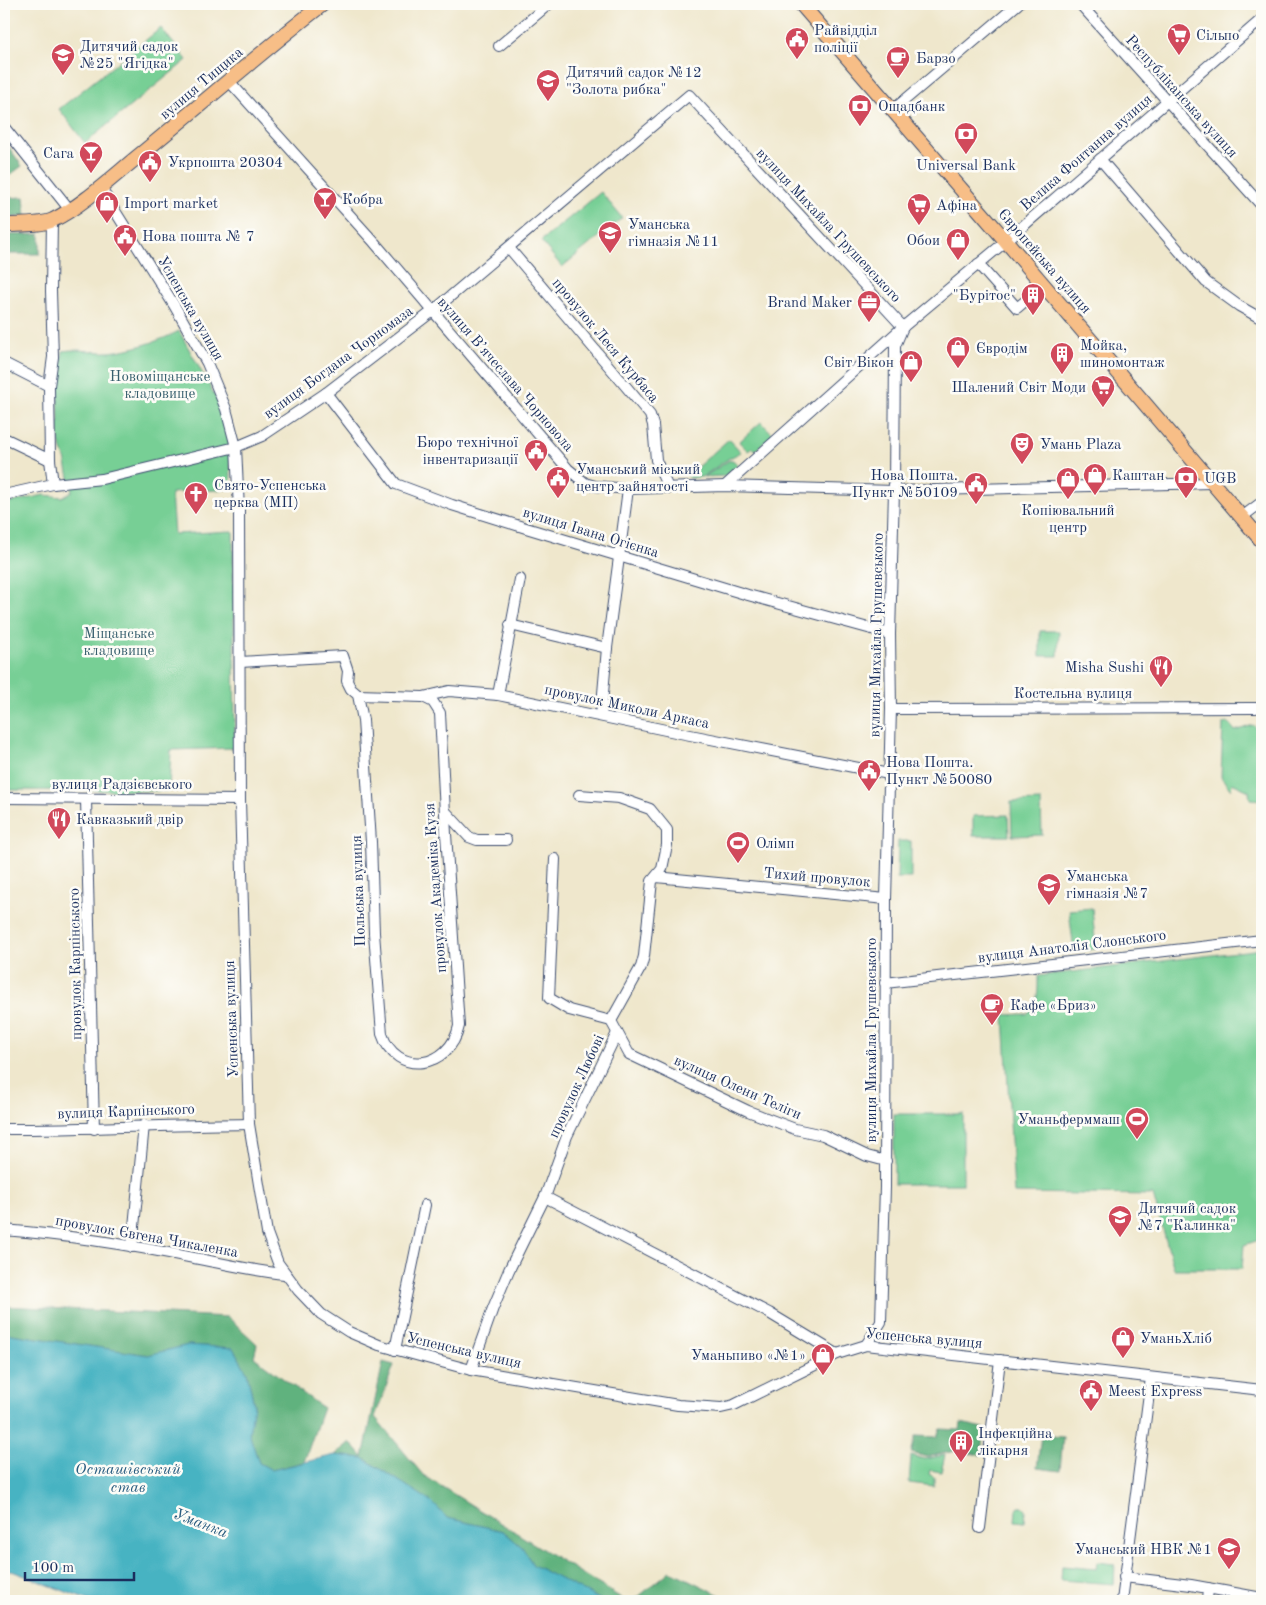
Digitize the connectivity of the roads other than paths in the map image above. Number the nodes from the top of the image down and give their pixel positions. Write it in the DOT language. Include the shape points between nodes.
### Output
graph roads {
  1 [pos="323,4"];
  2 [pos="549,4"];
  3 [pos="801,4"];
  4 [pos="1018,4"];
  5 [pos="1080,4"];
  6 [pos="1262,19"];
  7 [pos="499,46"];
  8 [pos="229,81"];
  9 [pos="689,95"];
  10 [pos="1167,102"];
  11 [pos="893,110"];
  12 [pos="4,127"];
  13 [pos="1100,159"];
  14 [pos="100,187"];
  15 [pos="1262,206"];
  16 [pos="70,210"];
  17 [pos="52,220"];
  18 [pos="4,225"];
  19 [pos="1006,241"];
  20 [pos="509,248"];
  21 [pos="978,264"];
  22 [pos="1044,285"];
  23 [pos="432,311"];
  24 [pos="1262,319"];
  25 [pos="903,327"];
  26 [pos="4,363"];
  27 [pos="49,386"];
  28 [pos="326,393"];
  29 [pos="4,438"];
  30 [pos="236,448"];
  31 [pos="50,460"];
  32 [pos="1212,483"];
  33 [pos="53,484"];
  34 [pos="726,486"];
  35 [pos="668,488"];
  36 [pos="628,489"];
  37 [pos="894,491"];
  38 [pos="4,495"];
  39 [pos="1262,502"];
  40 [pos="1242,517"];
  41 [pos="1262,541"];
  42 [pos="618,556"];
  43 [pos="520,579"];
  44 [pos="510,626"];
  45 [pos="890,634"];
  46 [pos="607,648"];
  47 [pos="240,662"];
  48 [pos="358,695"];
  49 [pos="498,695"];
  50 [pos="424,697"];
  51 [pos="891,708"];
  52 [pos="1256,708"];
  53 [pos="601,716"];
  54 [pos="889,774"];
  55 [pos="579,795"];
  56 [pos="4,798"];
  57 [pos="86,799"];
  58 [pos="240,800"];
  59 [pos="445,811"];
  60 [pos="506,840"];
  61 [pos="555,859"];
  62 [pos="656,877"];
  63 [pos="886,899"];
  64 [pos="1262,940"];
  65 [pos="885,983"];
  66 [pos="611,1022"];
  67 [pos="618,1033"];
  68 [pos="420,1062"];
  69 [pos="249,1124"];
  70 [pos="144,1125"];
  71 [pos="4,1128"];
  72 [pos="94,1129"];
  73 [pos="886,1161"];
  74 [pos="546,1197"];
  75 [pos="425,1205"];
  76 [pos="4,1230"];
  77 [pos="132,1247"];
  78 [pos="285,1274"];
  79 [pos="866,1345"];
  80 [pos="395,1350"];
  81 [pos="837,1354"];
  82 [pos="1000,1360"];
  83 [pos="472,1370"];
  84 [pos="1151,1378"];
  85 [pos="1262,1390"];
  86 [pos="980,1528"];
  87 [pos="1124,1577"];
  88 [pos="1208,1588"];
  89 [pos="1262,1598"];
  90 [pos="1122,1601"];
  91 [pos="1207,1601"];
  1 -- 8 [label="main road, вулиця Тищика"];
  2 -- 7 [label="street"];
  3 -- 11 [label="main road, Європейська вулиця"];
  4 -- 11 [label="street"];
  5 -- 10 [label="street, Республіканська вулиця"];
  6 -- 10 [label="street, Велика Фонтанна вулиця"];
  8 -- 14 [label="main road, вулиця Тищика"];
  8 -- 23 [label="street, вулиця В’ячеслава Чорновола"];
  9 -- 20 [label="street, вулиця Богдана Чорномаза"];
  9 -- 25 [label="street, вулиця Михайла Грушевського"];
  10 -- 13 [label="street, Велика Фонтанна вулиця"];
  10 -- 15 [label="street, Республіканська вулиця"];
  11 -- 19 [label="main road, Європейська вулиця"];
  12 -- 16 [label="street"];
  13 -- 19 [label="street, Велика Фонтанна вулиця"];
  13 -- 24 [label="street" via="1206,282"];
  14 -- 16 [label="main road, вулиця Тищика"];
  14 -- 30 [label="street, Успенська вулиця" via="207,363 226,409"];
  16 -- 17 [label="main road, вулиця Тищика"];
  17 -- 18 [label="main road"];
  17 -- 27 [label="street" via="53,357"];
  19 -- 21 [label="street, Велика Фонтанна вулиця"];
  19 -- 22 [label="main road, Європейська вулиця"];
  20 -- 23 [label="street, вулиця Богдана Чорномаза"];
  20 -- 35 [label="street, провулок Леся Курбаса" via="650,415 656,460"];
  21 -- 22 [label="street" via="1017,308"];
  21 -- 25 [label="street, Велика Фонтанна вулиця"];
  22 -- 32 [label="main road, Європейська вулиця"];
  23 -- 28 [label="street, вулиця Богдана Чорномаза"];
  23 -- 36 [label="street, вулиця В’ячеслава Чорновола" via="578,478 595,486"];
  25 -- 34 [label="street, Велика Фонтанна вулиця"];
  25 -- 37 [label="street, вулиця Михайла Грушевського" via="895,346"];
  26 -- 27 [label="street"];
  27 -- 31 [label="street"];
  28 -- 30 [label="street, вулиця Богдана Чорномаза" via="262,436"];
  28 -- 42 [label="street, вулиця Івана Огієнка" via="396,484 452,505"];
  29 -- 31 [label="street"];
  30 -- 33 [label="street, вулиця Богдана Чорномаза" via="102,479"];
  30 -- 47 [label="street, Успенська вулиця"];
  31 -- 33 [label="street"];
  32 -- 37 [label="street, вулиця В’ячеслава Чорновола"];
  32 -- 40 [label="main road, Європейська вулиця"];
  33 -- 38 [label="street, вулиця Богдана Чорномаза"];
  34 -- 35 [label="street, вулиця В’ячеслава Чорновола"];
  34 -- 37 [label="street, вулиця В’ячеслава Чорновола"];
  35 -- 36 [label="street, вулиця В’ячеслава Чорновола"];
  36 -- 42 [label="street"];
  37 -- 45 [label="street, вулиця Михайла Грушевського"];
  39 -- 40 [label="street"];
  40 -- 41 [label="main road, Європейська вулиця"];
  42 -- 45 [label="street, вулиця Івана Огієнка"];
  42 -- 46 [label="street"];
  43 -- 44 [label="street"];
  44 -- 46 [label="street"];
  44 -- 49 [label="street"];
  45 -- 51 [label="street, вулиця Михайла Грушевського"];
  46 -- 53 [label="street"];
  47 -- 48 [label="street" via="343,656 348,671 347,681"];
  47 -- 58 [label="street, Успенська вулиця"];
  48 -- 50 [label="street, провулок Миколи Аркаса"];
  48 -- 68 [label="street, Польська вулиця" via="363,720 382,1034 398,1057"];
  49 -- 50 [label="street, провулок Миколи Аркаса" via="449,691"];
  49 -- 53 [label="street, провулок Миколи Аркаса"];
  50 -- 59 [label="street, провулок Академіка Кузя" via="433,702 440,713"];
  51 -- 52 [label="street, Костельна вулиця"];
  51 -- 54 [label="street, вулиця Михайла Грушевського"];
  53 -- 54 [label="street, провулок Миколи Аркаса"];
  54 -- 63 [label="street, вулиця Михайла Грушевського"];
  55 -- 62 [label="street, провулок Любові" via="619,798 650,809 667,830 662,870"];
  56 -- 57 [label="street, вулиця Радзієвського"];
  57 -- 58 [label="street, вулиця Радзієвського"];
  57 -- 72 [label="street, провулок Карпінського"];
  58 -- 69 [label="street, Успенська вулиця"];
  59 -- 60 [label="street" via="469,838"];
  59 -- 68 [label="street, провулок Академіка Кузя" via="459,1026 454,1042 443,1054"];
  61 -- 66 [label="street" via="549,998 569,1010"];
  62 -- 63 [label="street, Тихий провулок"];
  62 -- 66 [label="street, провулок Любові" via="652,881 641,967"];
  63 -- 65 [label="street, вулиця Михайла Грушевського"];
  64 -- 65 [label="street, вулиця Анатолія Слонського"];
  65 -- 73 [label="street, вулиця Михайла Грушевського"];
  66 -- 67 [label="street, провулок Любові"];
  67 -- 73 [label="street, вулиця Олени Теліги" via="629,1054 748,1111"];
  67 -- 74 [label="street, провулок Любові" via="567,1136"];
  69 -- 70 [label="street, вулиця Карпінського"];
  69 -- 78 [label="street, Успенська вулиця" via="267,1234"];
  70 -- 72 [label="street, вулиця Карпінського"];
  70 -- 77 [label="street"];
  71 -- 72 [label="street, вулиця Карпінського"];
  73 -- 79 [label="street, вулиця Михайла Грушевського" via="882,1322"];
  74 -- 81 [label="street" via="769,1313"];
  74 -- 83 [label="street, провулок Любові" via="509,1270"];
  75 -- 80 [label="street"];
  76 -- 77 [label="street, провулок Євгена Чикаленка"];
  77 -- 78 [label="street, провулок Євгена Чикаленка" via="256,1272"];
  78 -- 80 [label="street, Успенська вулиця" via="309,1303 334,1324"];
  79 -- 81 [label="street, Успенська вулиця"];
  79 -- 82 [label="street, Успенська вулиця"];
  80 -- 83 [label="street, Успенська вулиця"];
  81 -- 83 [label="street, Успенська вулиця" via="734,1405 721,1408 678,1405"];
  82 -- 84 [label="street, Успенська вулиця"];
  82 -- 86 [label="street"];
  84 -- 85 [label="street, Успенська вулиця"];
  84 -- 87 [label="street"];
  87 -- 88 [label="street"];
  87 -- 90 [label="street"];
  88 -- 89 [label="street"];
  88 -- 91 [label="street"];
}
